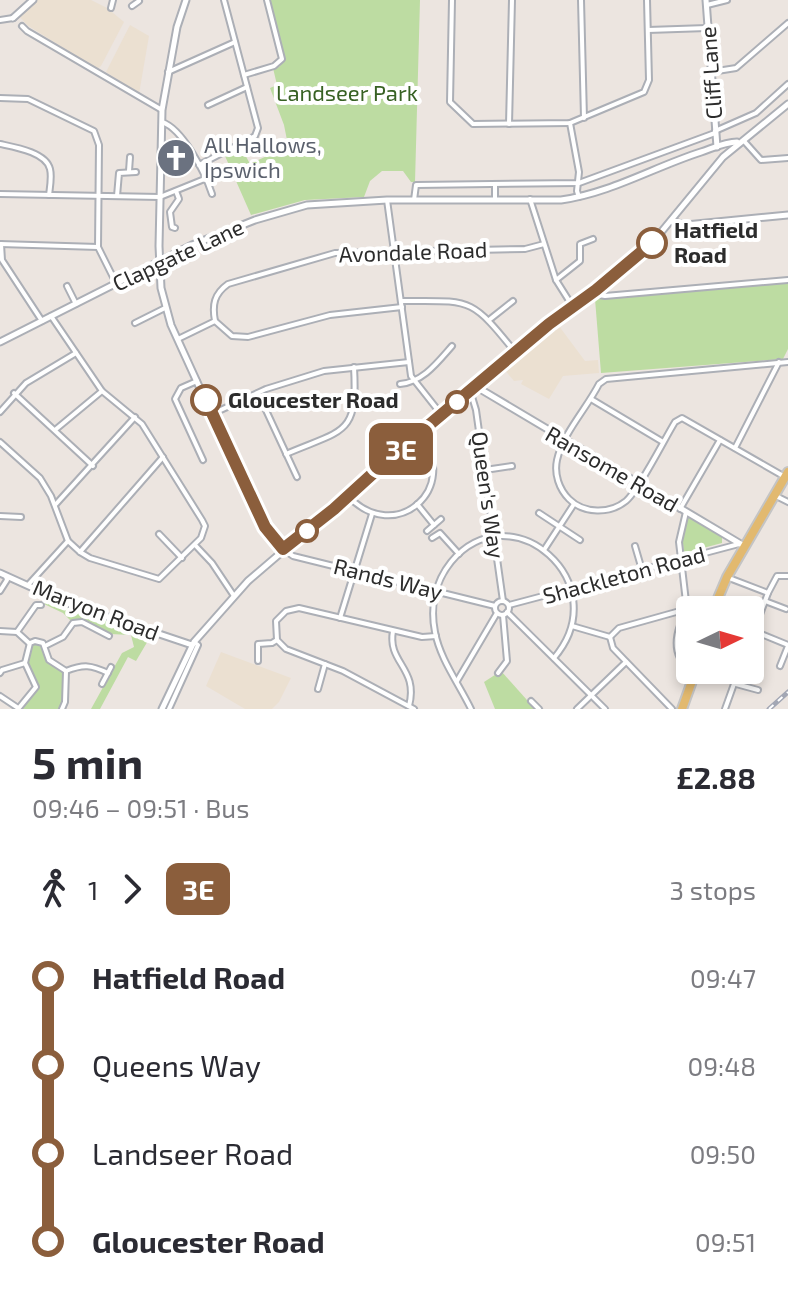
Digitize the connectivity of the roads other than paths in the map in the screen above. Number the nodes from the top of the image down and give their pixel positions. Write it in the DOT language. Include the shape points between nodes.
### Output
graph roads {
  1 [pos="33,0"];
  2 [pos="113,0"];
  3 [pos="186,0"];
  4 [pos="224,0"];
  5 [pos="267,0"];
  6 [pos="452,0"];
  7 [pos="512,0"];
  8 [pos="581,0"];
  9 [pos="647,0"];
  10 [pos="727,0"];
  11 [pos="706,3"];
  12 [pos="111,8"];
  13 [pos="13,18"];
  14 [pos="0,20"];
  15 [pos="788,23"];
  16 [pos="22,26"];
  17 [pos="707,28"];
  18 [pos="648,30"];
  19 [pos="235,42"];
  20 [pos="168,72"];
  21 [pos="710,72"];
  22 [pos="244,75"];
  23 [pos="788,84"];
  24 [pos="247,87"];
  25 [pos="0,98"];
  26 [pos="788,104"];
  27 [pos="208,105"];
  28 [pos="162,110"];
  29 [pos="756,113"];
  30 [pos="584,118"];
  31 [pos="162,122"];
  32 [pos="570,123"];
  33 [pos="509,124"];
  34 [pos="765,124"];
  35 [pos="715,132"];
  36 [pos="740,140"];
  37 [pos="0,144"];
  38 [pos="717,147"];
  39 [pos="130,157"];
  40 [pos="788,158"];
  41 [pos="638,162"];
  42 [pos="199,165"];
  43 [pos="129,171"];
  44 [pos="136,172"];
  45 [pos="643,173"];
  46 [pos="207,178"];
  47 [pos="579,183"];
  48 [pos="495,185"];
  49 [pos="176,191"];
  50 [pos="0,194"];
  51 [pos="212,194"];
  52 [pos="49,195"];
  53 [pos="98,196"];
  54 [pos="117,196"];
  55 [pos="160,197"];
  56 [pos="579,197"];
  57 [pos="495,199"];
  58 [pos="530,199"];
  59 [pos="387,200"];
  60 [pos="414,200"];
  61 [pos="788,215"];
  62 [pos="671,221"];
  63 [pos="173,229"];
  64 [pos="593,239"];
  65 [pos="1,244"];
  66 [pos="544,244"];
  67 [pos="98,247"];
  68 [pos="394,250"];
  69 [pos="159,262"];
  70 [pos="556,280"];
  71 [pos="788,280"];
  72 [pos="116,283"];
  73 [pos="67,286"];
  74 [pos="596,290"];
  75 [pos="513,301"];
  76 [pos="76,304"];
  77 [pos="401,304"];
  78 [pos="573,307"];
  79 [pos="165,308"];
  80 [pos="51,316"];
  81 [pos="489,320"];
  82 [pos="42,321"];
  83 [pos="215,321"];
  84 [pos="135,323"];
  85 [pos="177,339"];
  86 [pos="0,341"];
  87 [pos="452,346"];
  88 [pos="515,352"];
  89 [pos="76,353"];
  90 [pos="409,362"];
  91 [pos="779,362"];
  92 [pos="788,362"];
  93 [pos="354,367"];
  94 [pos="197,381"];
  95 [pos="415,382"];
  96 [pos="400,384"];
  97 [pos="473,388"];
  98 [pos="102,391"];
  99 [pos="481,391"];
  100 [pos="14,393"];
  101 [pos="258,393"];
  102 [pos="474,397"];
  103 [pos="591,399"];
  104 [pos="0,412"];
  105 [pos="212,414"];
  106 [pos="441,414"];
  107 [pos="135,417"];
  108 [pos="55,430"];
  109 [pos="419,433"];
  110 [pos="720,440"];
  111 [pos="565,441"];
  112 [pos="0,442"];
  113 [pos="663,442"];
  114 [pos="195,443"];
  115 [pos="188,446"];
  116 [pos="735,448"];
  117 [pos="286,454"];
  118 [pos="163,457"];
  119 [pos="203,460"];
  120 [pos="93,466"];
  121 [pos="512,466"];
  122 [pos="485,470"];
  123 [pos="786,475"];
  124 [pos="297,477"];
  125 [pos="638,484"];
  126 [pos="774,495"];
  127 [pos="348,496"];
  128 [pos="788,502"];
  129 [pos="417,504"];
  130 [pos="574,504"];
  131 [pos="55,505"];
  132 [pos="683,510"];
  133 [pos="539,513"];
  134 [pos="372,514"];
  135 [pos="0,516"];
  136 [pos="21,517"];
  137 [pos="441,519"];
  138 [pos="434,525"];
  139 [pos="559,527"];
  140 [pos="427,531"];
  141 [pos="159,534"];
  142 [pos="494,537"];
  143 [pos="432,538"];
  144 [pos="580,540"];
  145 [pos="68,541"];
  146 [pos="195,545"];
  147 [pos="742,545"];
  148 [pos="635,546"];
  149 [pos="283,549"];
  150 [pos="544,550"];
  151 [pos="80,552"];
  152 [pos="459,554"];
  153 [pos="182,558"];
  154 [pos="680,560"];
  155 [pos="642,570"];
  156 [pos="354,571"];
  157 [pos="3,574"];
  158 [pos="788,576"];
  159 [pos="727,577"];
  160 [pos="28,585"];
  161 [pos="572,590"];
  162 [pos="0,591"];
  163 [pos="436,591"];
  164 [pos="768,593"];
  165 [pos="234,596"];
  166 [pos="685,596"];
  167 [pos="719,596"];
  168 [pos="503,601"];
  169 [pos="765,601"];
  170 [pos="41,605"];
  171 [pos="509,605"];
  172 [pos="495,606"];
  173 [pos="786,609"];
  174 [pos="676,612"];
  175 [pos="503,613"];
  176 [pos="340,618"];
  177 [pos="572,626"];
  178 [pos="0,631"];
  179 [pos="393,631"];
  180 [pos="17,632"];
  181 [pos="764,635"];
  182 [pos="109,636"];
  183 [pos="436,636"];
  184 [pos="610,637"];
  185 [pos="277,640"];
  186 [pos="30,643"];
  187 [pos="193,643"];
  188 [pos="788,645"];
  189 [pos="45,646"];
  190 [pos="554,658"];
  191 [pos="258,661"];
  192 [pos="626,662"];
  193 [pos="25,663"];
  194 [pos="325,664"];
  195 [pos="780,666"];
  196 [pos="66,671"];
  197 [pos="0,673"];
  198 [pos="498,673"];
  199 [pos="457,681"];
  200 [pos="102,684"];
  201 [pos="691,684"];
  202 [pos="736,684"];
  203 [pos="318,689"];
  204 [pos="758,690"];
  205 [pos="0,696"];
  206 [pos="591,696"];
  207 [pos="531,701"];
  208 [pos="412,707"];
  209 [pos="18,708"];
  210 [pos="62,709"];
  211 [pos="162,709"];
  212 [pos="169,709"];
  213 [pos="471,709"];
  214 [pos="539,709"];
  215 [pos="577,709"];
  216 [pos="605,709"];
  217 [pos="672,709"];
  218 [pos="682,709"];
  219 [pos="725,709"];
  1 -- 13 [label="street"];
  2 -- 12 [label="street"];
  3 -- 20 [label="street"];
  4 -- 19 [label="street"];
  5 -- 22 [label="street" via="282,59"];
  6 -- 33 [label="street" via="450,102 473,124"];
  7 -- 33 [label="street"];
  8 -- 30 [label="street"];
  9 -- 18 [label="street"];
  10 -- 11 [label="street"];
  11 -- 17 [label="street, Cliff Lane"];
  13 -- 14 [label="street"];
  15 -- 21 [label="street" via="736,68"];
  16 -- 28 [label="street"];
  17 -- 18 [label="street"];
  17 -- 21 [label="street, Cliff Lane"];
  18 -- 30 [label="street" via="649,80 644,92"];
  19 -- 20 [label="street"];
  19 -- 22 [label="street"];
  20 -- 28 [label="street"];
  21 -- 35 [label="street, Cliff Lane"];
  22 -- 24 [label="street"];
  23 -- 29 [label="street, Clapgate Lane"];
  24 -- 27 [label="street"];
  24 -- 42 [label="street" via="257,133"];
  25 -- 53 [label="street" via="28,99 94,131 99,145"];
  26 -- 34 [label="street"];
  28 -- 31 [label="street"];
  29 -- 34 [label="street"];
  29 -- 35 [label="street, Clapgate Lane"];
  30 -- 32 [label="street"];
  31 -- 42 [label="street"];
  31 -- 55 [label="street"];
  32 -- 33 [label="street"];
  32 -- 47 [label="street"];
  34 -- 36 [label="street"];
  35 -- 38 [label="street, Cliff Lane"];
  35 -- 41 [label="street, Clapgate Lane"];
  36 -- 38 [label="street, Clapgate Lane"];
  36 -- 40 [label="street" via="761,160"];
  36 -- 62 [label="street"];
  37 -- 52 [label="street" via="23,149 48,164"];
  38 -- 45 [label="street, Clapgate Lane"];
  39 -- 43 [label="street"];
  41 -- 45 [label="street"];
  41 -- 47 [label="street, Clapgate Lane"];
  42 -- 46 [label="street"];
  43 -- 44 [label="street"];
  43 -- 54 [label="street" via="118,176"];
  45 -- 56 [label="street, Clapgate Lane"];
  46 -- 49 [label="street"];
  46 -- 51 [label="street"];
  47 -- 48 [label="street, Clapgate Lane"];
  47 -- 56 [label="street"];
  48 -- 57 [label="street"];
  48 -- 60 [label="street, Clapgate Lane" via="416,185"];
  49 -- 55 [label="street"];
  49 -- 63 [label="street" via="179,199 170,212"];
  50 -- 52 [label="street"];
  52 -- 53 [label="street"];
  53 -- 54 [label="street"];
  53 -- 67 [label="street"];
  54 -- 55 [label="street"];
  55 -- 69 [label="street"];
  56 -- 58 [label="street, Clapgate Lane"];
  57 -- 58 [label="street, Clapgate Lane"];
  57 -- 60 [label="street, Clapgate Lane"];
  58 -- 66 [label="street"];
  59 -- 60 [label="street, Clapgate Lane"];
  59 -- 68 [label="street"];
  59 -- 69 [label="street, Clapgate Lane" via="307,205 216,234"];
  61 -- 62 [label="street" via="686,225"];
  62 -- 74 [label="street"];
  64 -- 70 [label="street" via="580,244 580,261"];
  65 -- 67 [label="street"];
  65 -- 82 [label="street" via="2,260"];
  66 -- 68 [label="street, Avondale Road" via="525,249"];
  66 -- 70 [label="street"];
  67 -- 72 [label="street"];
  68 -- 77 [label="street"];
  68 -- 83 [label="street, Avondale Road" via="335,253 228,284 216,295"];
  69 -- 72 [label="street, Clapgate Lane"];
  69 -- 79 [label="street"];
  70 -- 78 [label="street"];
  71 -- 74 [label="street" via="605,296"];
  72 -- 76 [label="street, Clapgate Lane"];
  73 -- 76 [label="street"];
  74 -- 78 [label="street"];
  75 -- 81 [label="street"];
  76 -- 80 [label="street, Clapgate Lane"];
  77 -- 81 [label="street" via="457,301"];
  77 -- 83 [label="street" via="330,315 248,337 232,336"];
  77 -- 90 [label="street"];
  78 -- 88 [label="street"];
  79 -- 84 [label="street"];
  79 -- 85 [label="street"];
  80 -- 82 [label="street, Clapgate Lane"];
  80 -- 89 [label="street"];
  81 -- 88 [label="street"];
  82 -- 86 [label="street, Clapgate Lane"];
  83 -- 85 [label="street"];
  85 -- 94 [label="street"];
  87 -- 95 [label="street"];
  88 -- 97 [label="street"];
  89 -- 98 [label="street"];
  89 -- 100 [label="street"];
  90 -- 93 [label="street"];
  90 -- 95 [label="street"];
  91 -- 92 [label="street"];
  91 -- 103 [label="street" via="603,380"];
  91 -- 116 [label="street"];
  93 -- 101 [label="street"];
  93 -- 117 [label="street" via="356,403 350,420 338,432"];
  94 -- 105 [label="street"];
  94 -- 114 [label="street" via="181,388 175,399"];
  95 -- 96 [label="street"];
  95 -- 106 [label="street"];
  97 -- 99 [label="street, Ransome Road"];
  97 -- 102 [label="street, Queen's Way"];
  97 -- 106 [label="street"];
  98 -- 107 [label="street"];
  98 -- 108 [label="street"];
  99 -- 102 [label="street"];
  99 -- 111 [label="street, Ransome Road"];
  100 -- 104 [label="street"];
  100 -- 108 [label="street"];
  101 -- 105 [label="street"];
  101 -- 117 [label="street"];
  102 -- 122 [label="street, Queen's Way"];
  103 -- 111 [label="street"];
  103 -- 113 [label="street"];
  105 -- 149 [label="street" via="265,527"];
  106 -- 109 [label="street"];
  107 -- 118 [label="street"];
  107 -- 120 [label="street"];
  108 -- 120 [label="street"];
  109 -- 127 [label="street"];
  109 -- 129 [label="street" via="431,450 434,469"];
  110 -- 113 [label="street" via="682,418"];
  110 -- 116 [label="street"];
  110 -- 132 [label="street"];
  111 -- 125 [label="street, Ransome Road"];
  111 -- 130 [label="street" via="556,474"];
  112 -- 131 [label="street" via="40,478"];
  113 -- 125 [label="street"];
  114 -- 115 [label="street"];
  114 -- 119 [label="street"];
  116 -- 123 [label="street"];
  117 -- 124 [label="street"];
  118 -- 146 [label="street" via="205,526"];
  118 -- 151 [label="street"];
  120 -- 131 [label="street"];
  121 -- 122 [label="street"];
  122 -- 142 [label="street, Queen's Way"];
  123 -- 126 [label="main road"];
  125 -- 130 [label="street" via="628,499 608,510"];
  125 -- 132 [label="street, Ransome Road"];
  126 -- 128 [label="street"];
  126 -- 147 [label="main road"];
  127 -- 134 [label="street"];
  127 -- 149 [label="street"];
  129 -- 134 [label="street" via="394,515"];
  129 -- 138 [label="street"];
  130 -- 139 [label="street"];
  131 -- 145 [label="street"];
  132 -- 147 [label="street, Ransome Road"];
  132 -- 154 [label="street"];
  133 -- 139 [label="street"];
  134 -- 156 [label="street"];
  135 -- 136 [label="street"];
  137 -- 138 [label="street"];
  138 -- 140 [label="street"];
  139 -- 144 [label="street"];
  139 -- 150 [label="street"];
  141 -- 153 [label="street"];
  142 -- 150 [label="street" via="524,540"];
  142 -- 152 [label="street"];
  142 -- 168 [label="street, Queen's Way"];
  143 -- 152 [label="street" via="443,531"];
  145 -- 151 [label="street"];
  145 -- 160 [label="street"];
  146 -- 153 [label="street"];
  146 -- 165 [label="street"];
  147 -- 154 [label="street, Shackleton Road"];
  147 -- 159 [label="main road"];
  148 -- 155 [label="street"];
  149 -- 156 [label="street, Rands Way"];
  149 -- 165 [label="street"];
  150 -- 161 [label="street" via="563,570"];
  151 -- 153 [label="street" via="153,579 164,576"];
  152 -- 163 [label="street"];
  154 -- 155 [label="street, Shackleton Road"];
  154 -- 166 [label="street"];
  155 -- 161 [label="street, Shackleton Road"];
  156 -- 163 [label="street, Rands Way"];
  156 -- 176 [label="street"];
  157 -- 160 [label="street, Maryon Road"];
  157 -- 162 [label="street" via="7,580"];
  158 -- 164 [label="street" via="774,578"];
  159 -- 164 [label="street"];
  159 -- 167 [label="main road"];
  160 -- 187 [label="street, Maryon Road" via="64,602"];
  161 -- 171 [label="street, Shackleton Road"];
  161 -- 177 [label="street"];
  163 -- 172 [label="street, Rands Way"];
  163 -- 183 [label="street"];
  164 -- 169 [label="street"];
  165 -- 187 [label="street"];
  168 -- 171 [label="street"];
  168 -- 172 [label="street"];
  169 -- 173 [label="street"];
  170 -- 180 [label="street"];
  171 -- 175 [label="street"];
  172 -- 175 [label="street"];
  174 -- 184 [label="street" via="619,628"];
  175 -- 190 [label="street"];
  175 -- 198 [label="street" via="507,661"];
  175 -- 199 [label="street"];
  176 -- 179 [label="street"];
  176 -- 185 [label="street" via="294,608 276,621"];
  177 -- 184 [label="street"];
  177 -- 190 [label="street"];
  178 -- 180 [label="street"];
  179 -- 183 [label="street"];
  179 -- 208 [label="street" via="396,655 412,685"];
  180 -- 186 [label="street"];
  181 -- 188 [label="street"];
  182 -- 189 [label="street" via="73,623 63,637"];
  183 -- 199 [label="street"];
  184 -- 192 [label="street"];
  185 -- 191 [label="street" via="258,644"];
  185 -- 194 [label="street" via="286,649"];
  186 -- 189 [label="street"];
  186 -- 193 [label="street"];
  187 -- 211 [label="street"];
  187 -- 212 [label="street" via="198,645"];
  188 -- 195 [label="street"];
  189 -- 196 [label="street" via="49,660"];
  190 -- 206 [label="street"];
  192 -- 206 [label="street"];
  192 -- 217 [label="street"];
  193 -- 197 [label="street"];
  193 -- 209 [label="street" via="37,683"];
  194 -- 203 [label="street"];
  194 -- 208 [label="street"];
  196 -- 200 [label="street" via="82,665 109,670"];
  196 -- 210 [label="street"];
  199 -- 213 [label="street"];
  201 -- 218 [label="main road"];
  202 -- 204 [label="street"];
  202 -- 219 [label="street"];
  205 -- 209 [label="street"];
  206 -- 215 [label="street"];
  206 -- 216 [label="street"];
  207 -- 214 [label="street"];
}
